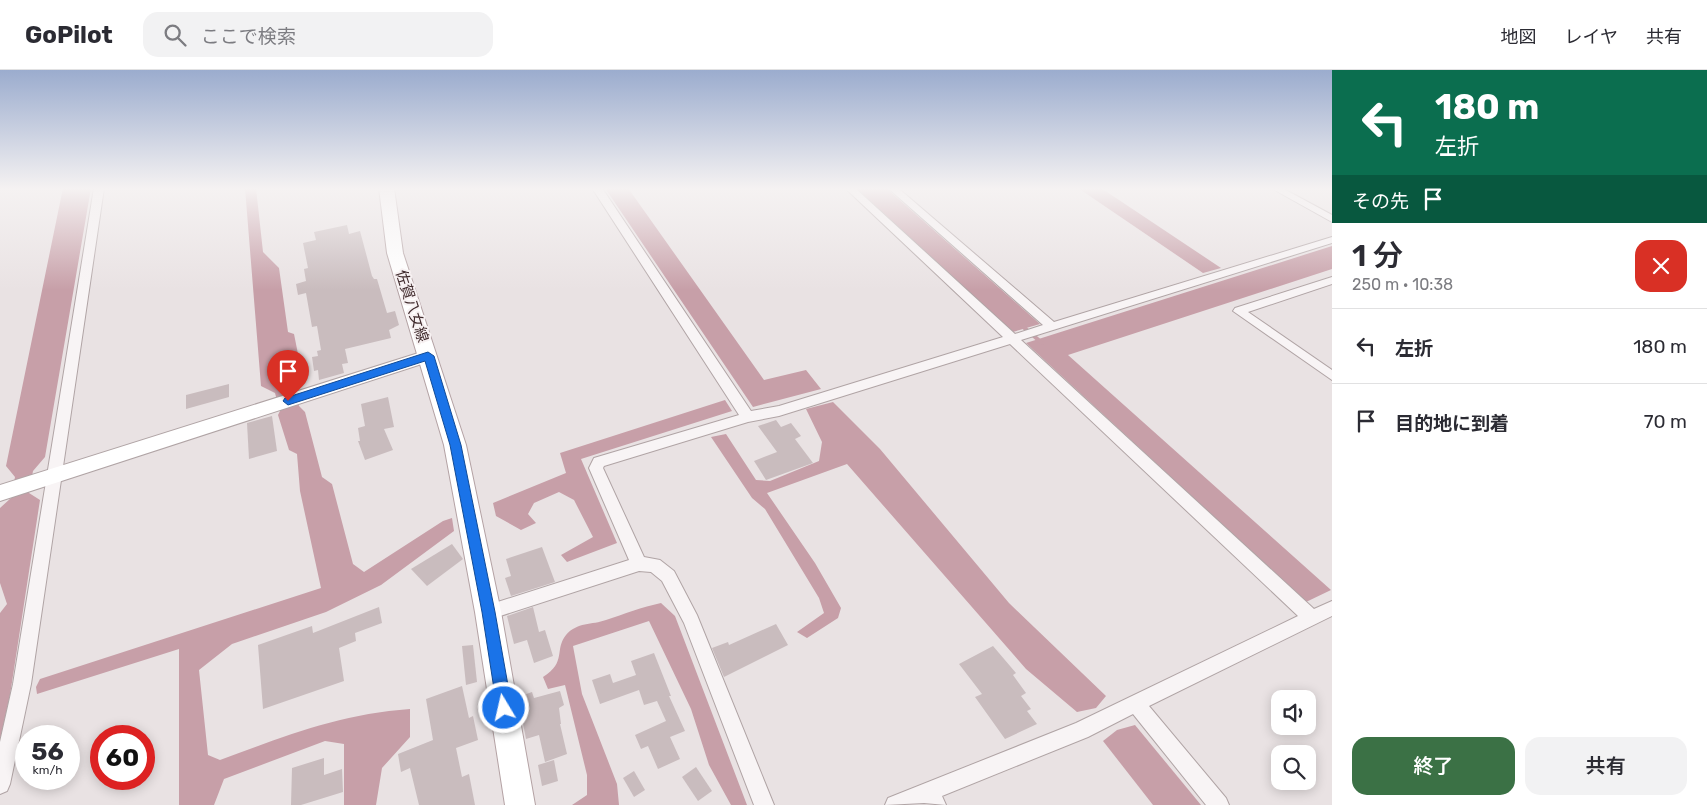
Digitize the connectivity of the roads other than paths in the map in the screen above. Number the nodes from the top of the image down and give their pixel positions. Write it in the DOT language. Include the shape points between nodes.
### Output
graph roads {
  1 [pos="93,222"];
  2 [pos="391,222"];
  3 [pos="620,222"];
  4 [pos="887,222"];
  5 [pos="932,222"];
  6 [pos="1332,240"];
  7 [pos="1332,280"];
  8 [pos="1053,327"];
  9 [pos="1013,339"];
  10 [pos="428,356"];
  11 [pos="1332,376"];
  12 [pos="748,417"];
  13 [pos="48,478"];
  14 [pos="3,492"];
  15 [pos="638,564"];
  16 [pos="1332,608"];
  17 [pos="488,612"];
  18 [pos="1312,618"];
  19 [pos="1136,704"];
  20 [pos="0,784"];
  21 [pos="932,798"];
  22 [pos="520,805"];
  23 [pos="764,805"];
  24 [pos="895,805"];
  25 [pos="1219,805"];
  1 -- 13 [label="street"];
  2 -- 10 [label="main road, 佐賀八女線" via="396,253"];
  3 -- 12 [label="street"];
  4 -- 9 [label="street"];
  5 -- 8 [label="street"];
  6 -- 8 [label="street"];
  7 -- 11 [label="street" via="1239,311"];
  8 -- 9 [label="street"];
  9 -- 12 [label="street"];
  9 -- 18 [label="street"];
  10 -- 13 [label="street"];
  10 -- 17 [label="main road, 佐賀八女線" via="456,445"];
  12 -- 15 [label="street" via="599,462 596,468"];
  13 -- 14 [label="street"];
  13 -- 20 [label="street" via="22,684"];
  15 -- 17 [label="street"];
  15 -- 23 [label="street" via="654,565 668,576 691,620"];
  16 -- 18 [label="street"];
  17 -- 22 [label="main road, 佐賀八女線"];
  18 -- 19 [label="street"];
  19 -- 21 [label="street"];
  19 -- 25 [label="street"];
  21 -- 24 [label="street"];
}
